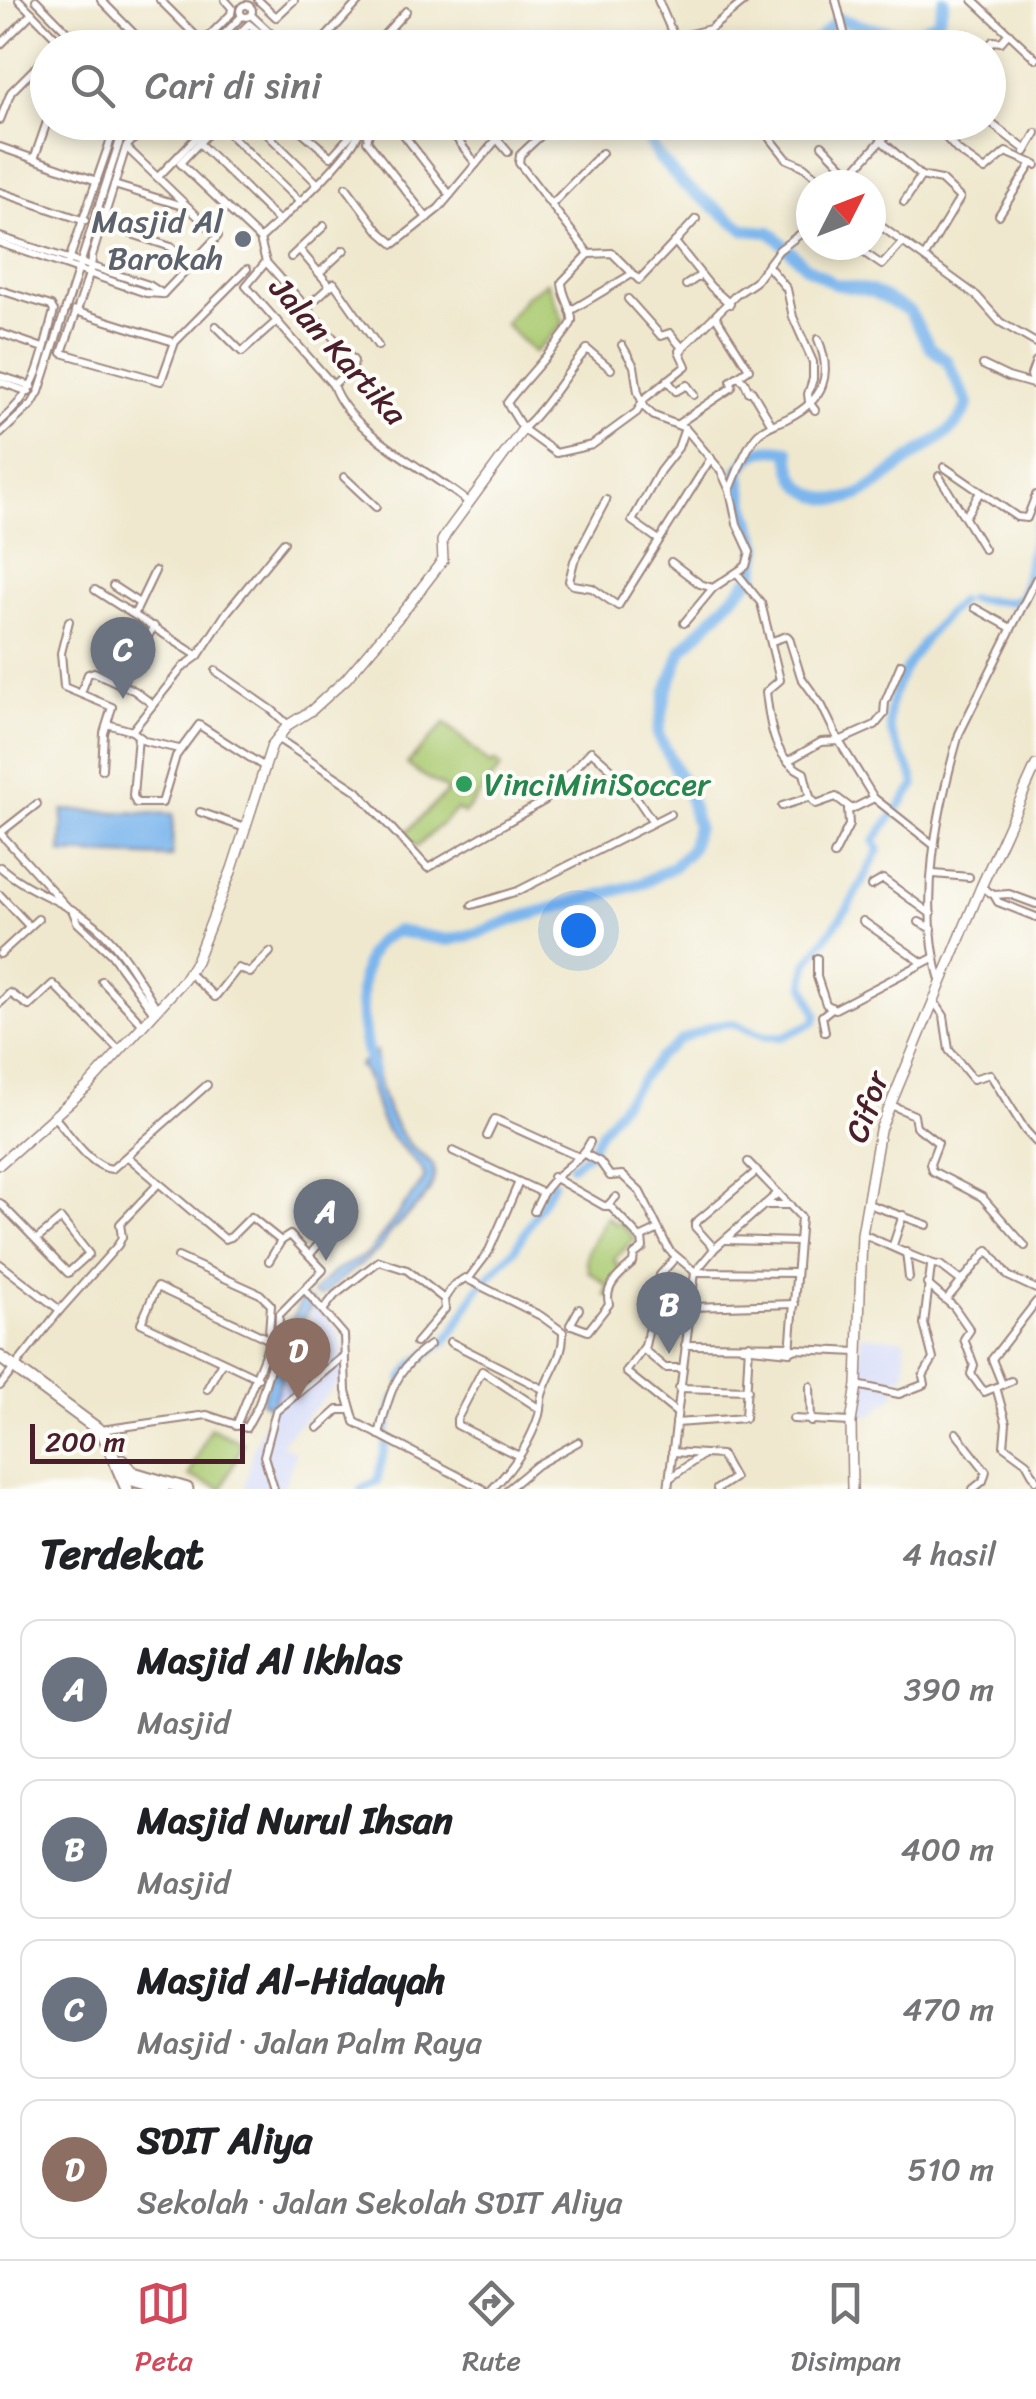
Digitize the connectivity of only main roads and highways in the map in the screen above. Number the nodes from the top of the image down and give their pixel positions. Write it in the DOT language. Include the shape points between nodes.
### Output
graph roads {
  1 [pos="0,1357"];
  2 [pos="103,1434"];
  3 [pos="125,1483"];
  4 [pos="149,1485"];
  5 [pos="135,1489"];
  6 [pos="163,1489"];
  7 [pos="186,1489"];
  1 -- 2 [label="highway"];
  2 -- 3 [label="highway"];
  2 -- 7 [label="highway" via="131,1472"];
  3 -- 4 [label="highway"];
  4 -- 5 [label="highway"];
  4 -- 6 [label="highway"];
}
